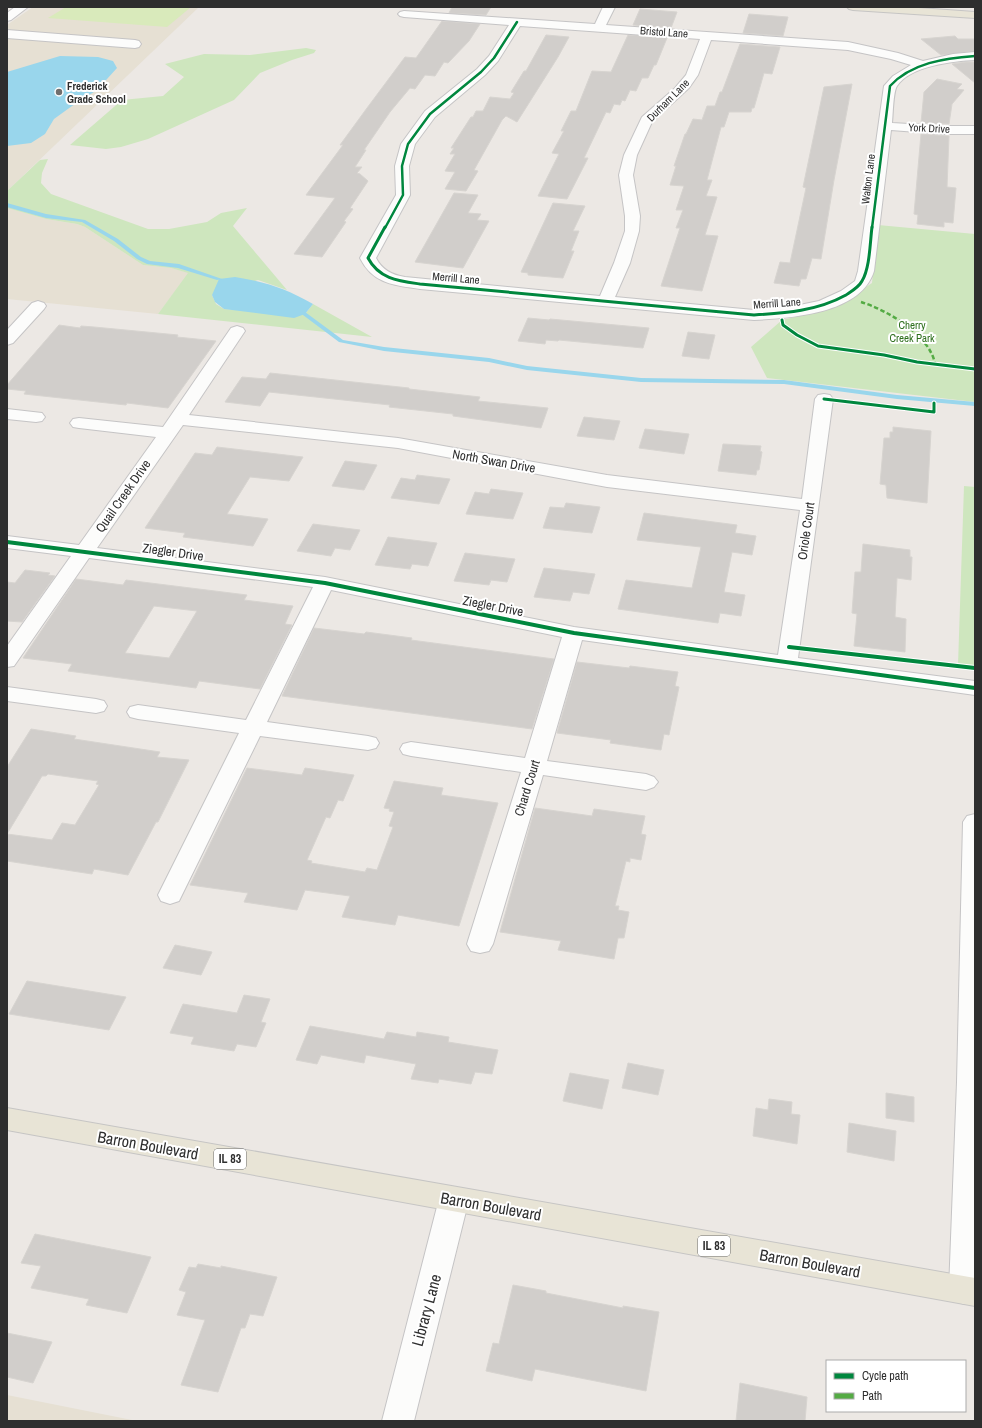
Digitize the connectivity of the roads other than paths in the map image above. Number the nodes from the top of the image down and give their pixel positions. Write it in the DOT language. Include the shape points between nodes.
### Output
graph roads {
  1 [pos="22,7"];
  2 [pos="610,7"];
  3 [pos="853,7"];
  4 [pos="404,14"];
  5 [pos="975,15"];
  6 [pos="7,18"];
  7 [pos="517,22"];
  8 [pos="598,27"];
  9 [pos="7,34"];
  10 [pos="707,35"];
  11 [pos="135,44"];
  12 [pos="975,56"];
  13 [pos="922,65"];
  14 [pos="884,126"];
  15 [pos="975,130"];
  16 [pos="838,300"];
  17 [pos="605,301"];
  18 [pos="38,306"];
  19 [pos="237,331"];
  20 [pos="7,340"];
  21 [pos="824,399"];
  22 [pos="7,414"];
  23 [pos="36,417"];
  24 [pos="79,423"];
  25 [pos="173,426"];
  26 [pos="810,506"];
  27 [pos="7,542"];
  28 [pos="84,551"];
  29 [pos="325,583"];
  30 [pos="574,633"];
  31 [pos="7,661"];
  32 [pos="787,663"];
  33 [pos="975,688"];
  34 [pos="7,694"];
  35 [pos="96,706"];
  36 [pos="138,712"];
  37 [pos="254,727"];
  38 [pos="368,743"];
  39 [pos="411,749"];
  40 [pos="534,766"];
  41 [pos="646,782"];
  42 [pos="975,822"];
  43 [pos="170,895"];
  44 [pos="480,944"];
  45 [pos="973,1041"];
  46 [pos="7,1119"];
  47 [pos="454,1200"];
  48 [pos="970,1291"];
  49 [pos="398,1421"];
  1 -- 6 [label="street"];
  2 -- 8 [label="street"];
  3 -- 5 [label="main road"];
  4 -- 7 [label="street, Bristol Lane"];
  7 -- 8 [label="street, Bristol Lane"];
  7 -- 17 [label="street, Merrill Lane" via="494,58 430,114 408,144 402,166 403,195 368,258 378,273 402,281"];
  8 -- 10 [label="street, Bristol Lane"];
  9 -- 11 [label="street"];
  10 -- 13 [label="street, Bristol Lane" via="848,46"];
  10 -- 17 [label="street, Durham Lane" via="692,76 674,97 647,121 628,159 625,171 633,227"];
  12 -- 13 [label="street, Walton Lane"];
  13 -- 14 [label="street, Walton Lane" via="901,75 890,86"];
  14 -- 15 [label="street, York Drive"];
  14 -- 16 [label="street, Walton Lane" via="866,271 861,283"];
  16 -- 17 [label="street, Merrill Lane" via="801,312 754,315"];
  18 -- 20 [label="street"];
  19 -- 25 [label="street, Quail Creek Drive"];
  21 -- 26 [label="street, Oriole Court"];
  22 -- 23 [label="street"];
  24 -- 25 [label="street, North Swan Drive"];
  25 -- 26 [label="street, North Swan Drive" via="398,443 607,481"];
  25 -- 28 [label="street, Quail Creek Drive"];
  26 -- 32 [label="street, Oriole Court"];
  27 -- 28 [label="street, Ziegler Drive"];
  28 -- 29 [label="street, Ziegler Drive"];
  28 -- 31 [label="street, Quail Creek Drive"];
  29 -- 30 [label="street, Ziegler Drive"];
  29 -- 37 [label="street"];
  30 -- 32 [label="street, Ziegler Drive"];
  30 -- 40 [label="street, Chard Court"];
  32 -- 33 [label="street, Ziegler Drive"];
  34 -- 35 [label="street"];
  36 -- 37 [label="street"];
  37 -- 38 [label="street"];
  37 -- 43 [label="street"];
  39 -- 40 [label="street"];
  40 -- 41 [label="street"];
  40 -- 44 [label="street, Chard Court"];
  42 -- 45 [label="street"];
  45 -- 48 [label="street"];
  46 -- 47 [label="main road, Barron Boulevard / IL 83"];
  47 -- 48 [label="main road, Barron Boulevard / IL 83"];
  47 -- 49 [label="street, Library Lane"];
}
